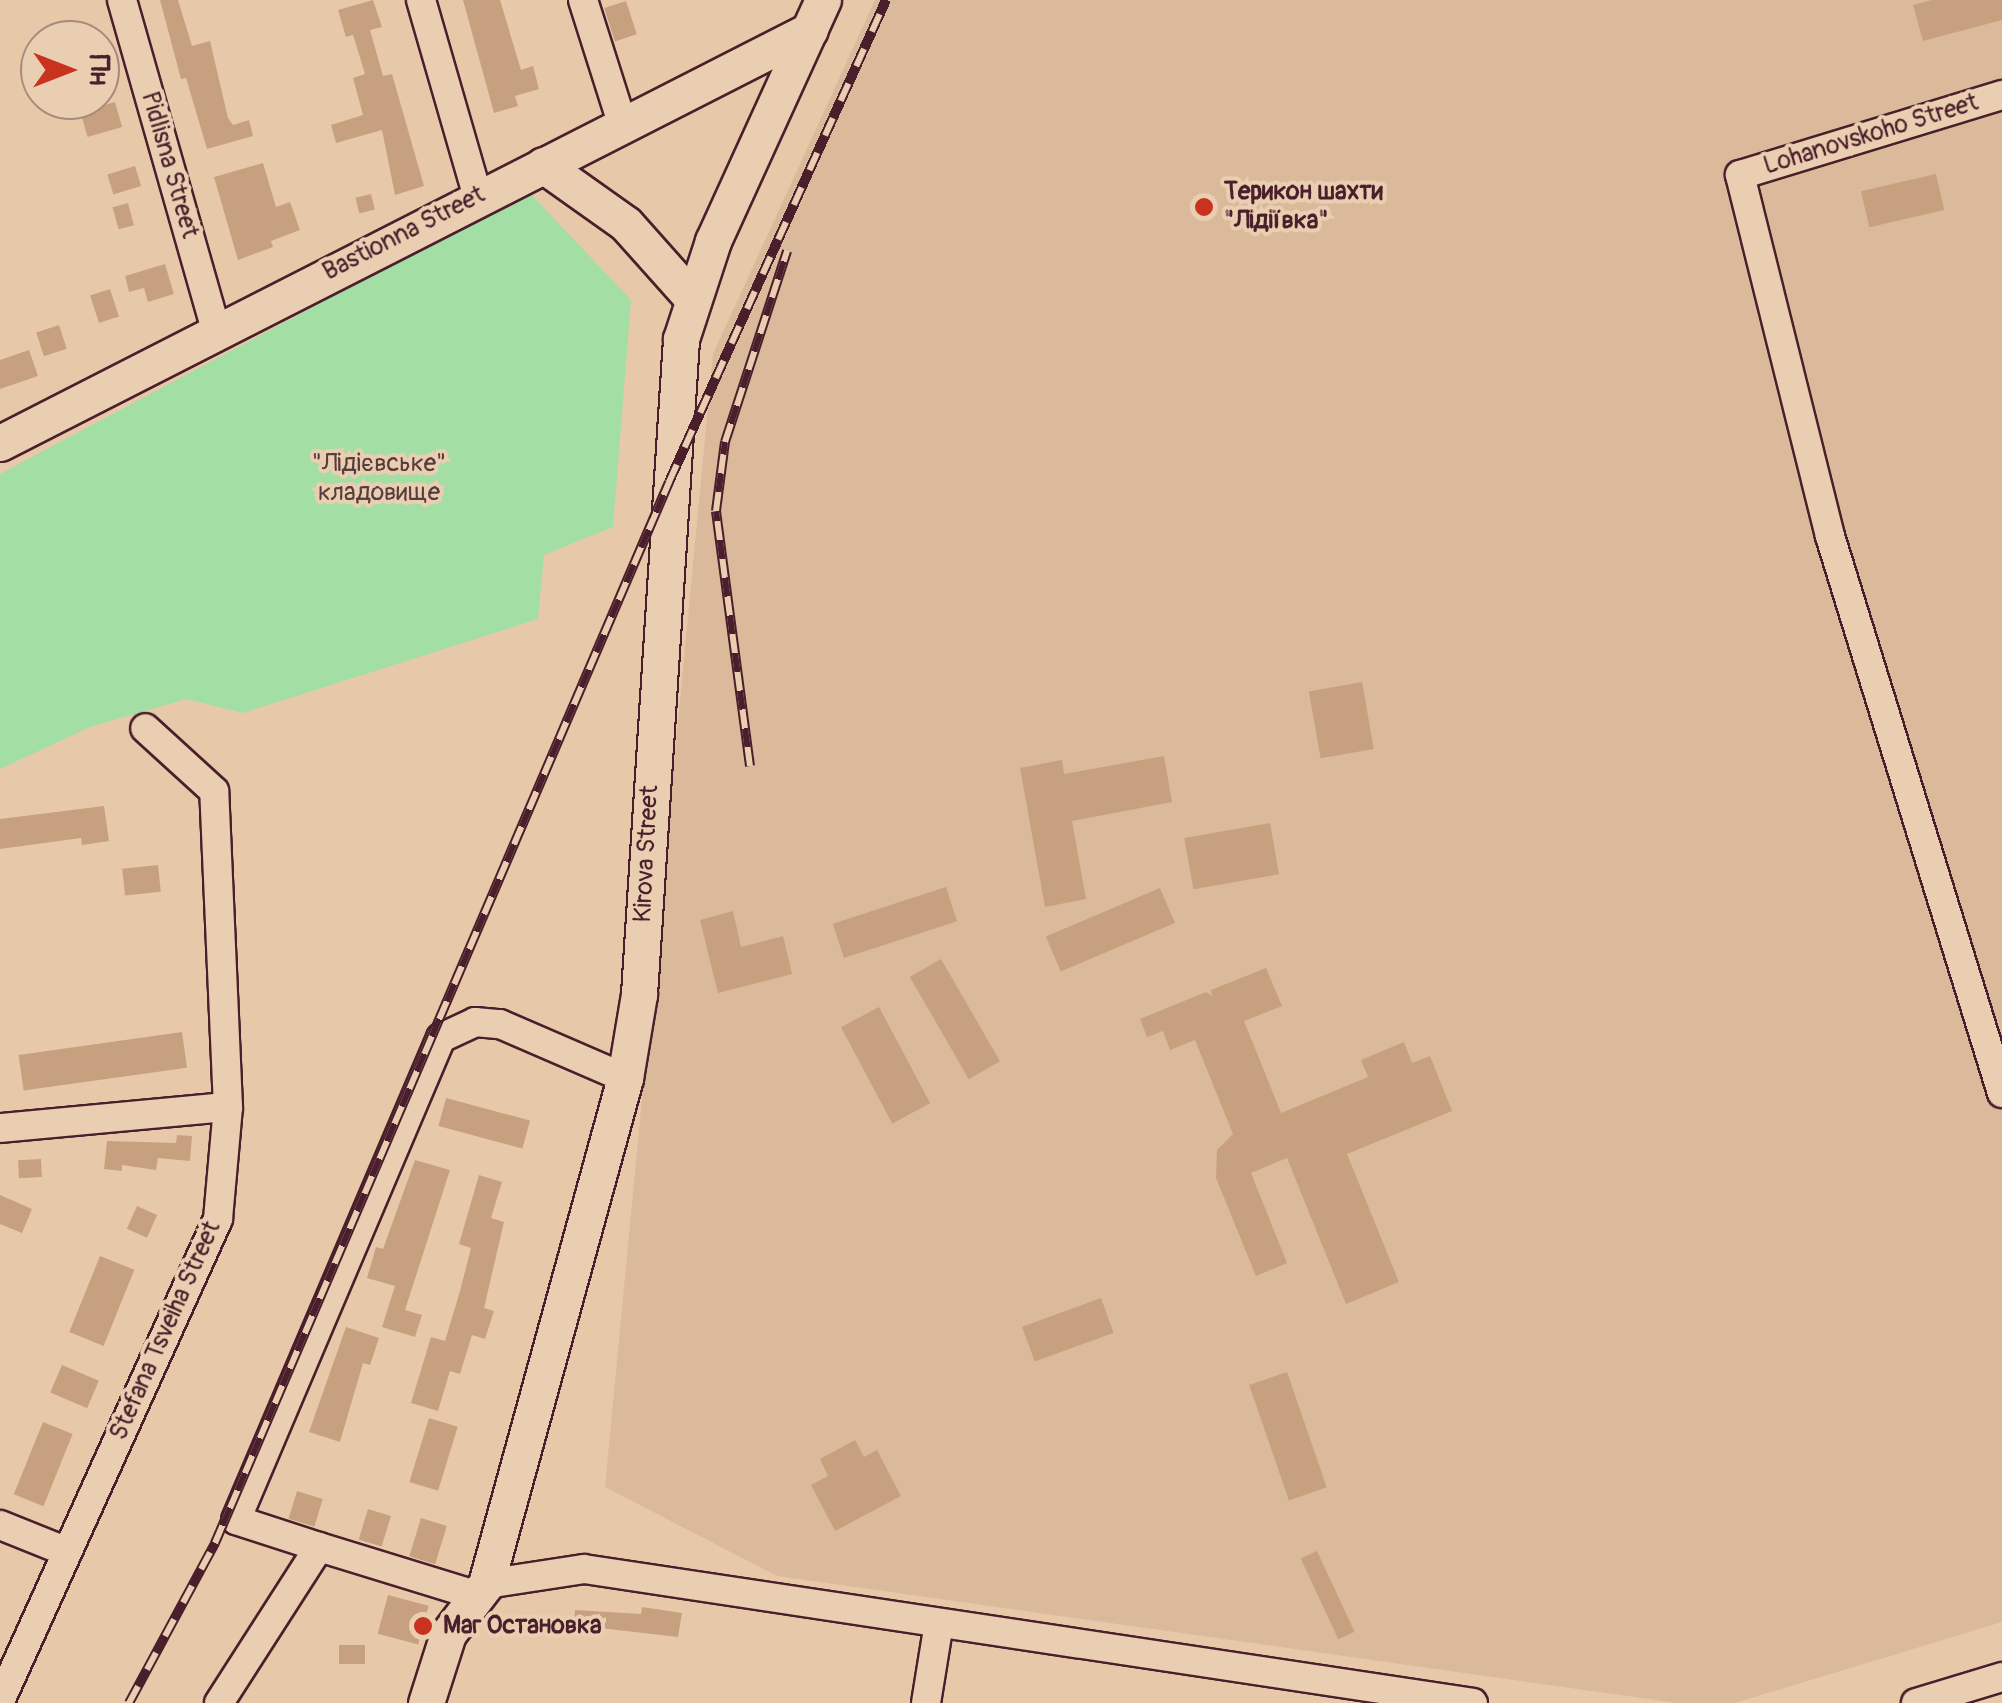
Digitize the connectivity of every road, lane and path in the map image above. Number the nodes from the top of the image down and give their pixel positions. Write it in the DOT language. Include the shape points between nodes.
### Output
graph roads {
  1 [pos="122,0"];
  2 [pos="421,0"];
  3 [pos="582,0"];
  4 [pos="817,15"];
  5 [pos="2002,95"];
  6 [pos="623,126"];
  7 [pos="544,165"];
  8 [pos="478,197"];
  9 [pos="692,298"];
  10 [pos="216,330"];
  11 [pos="0,443"];
  12 [pos="145,728"];
  13 [pos="625,1078"];
  14 [pos="2002,1093"];
  15 [pos="228,1107"];
  16 [pos="0,1128"];
  17 [pos="0,1525"];
  18 [pos="319,1548"];
  19 [pos="67,1552"];
  20 [pos="482,1590"];
  21 [pos="938,1624"];
  22 [pos="2002,1677"];
  23 [pos="1322,1692"];
  24 [pos="0,1701"];
  25 [pos="219,1703"];
  26 [pos="426,1703"];
  27 [pos="926,1703"];
  28 [pos="1473,1703"];
  29 [pos="1916,1703"];
  1 -- 10 [label="street, Pidlisna Street"];
  2 -- 8 [label="street"];
  3 -- 6 [label="street"];
  4 -- 6 [label="main road, Bastionna Street"];
  4 -- 9 [label="main road, Kirova Street"];
  5 -- 14 [label="street, Lohanovskoho Street" via="1740,175 1830,536"];
  6 -- 7 [label="main road, Bastionna Street"];
  7 -- 8 [label="main road, Bastionna Street"];
  7 -- 9 [label="main road" via="626,224"];
  8 -- 10 [label="main road, Bastionna Street"];
  9 -- 13 [label="main road, Kirova Street" via="681,339 639,994"];
  10 -- 11 [label="main road, Bastionna Street"];
  12 -- 15 [label="street, Stefana Tsveiha Street" via="214,790"];
  13 -- 18 [label="street" via="500,1024 475,1022 442,1038 236,1520"];
  13 -- 20 [label="main road, Kirova Street"];
  15 -- 16 [label="street"];
  15 -- 19 [label="street, Stefana Tsveiha Street" via="218,1219"];
  17 -- 19 [label="street"];
  18 -- 20 [label="street"];
  18 -- 25 [label="street"];
  19 -- 24 [label="street, Stefana Tsveiha Street"];
  20 -- 21 [label="street" via="584,1569"];
  20 -- 26 [label="main road, Kirova Street" via="448,1634"];
  21 -- 23 [label="street"];
  21 -- 27 [label="street"];
  22 -- 29 [label="street"];
  23 -- 28 [label="street"];
}
